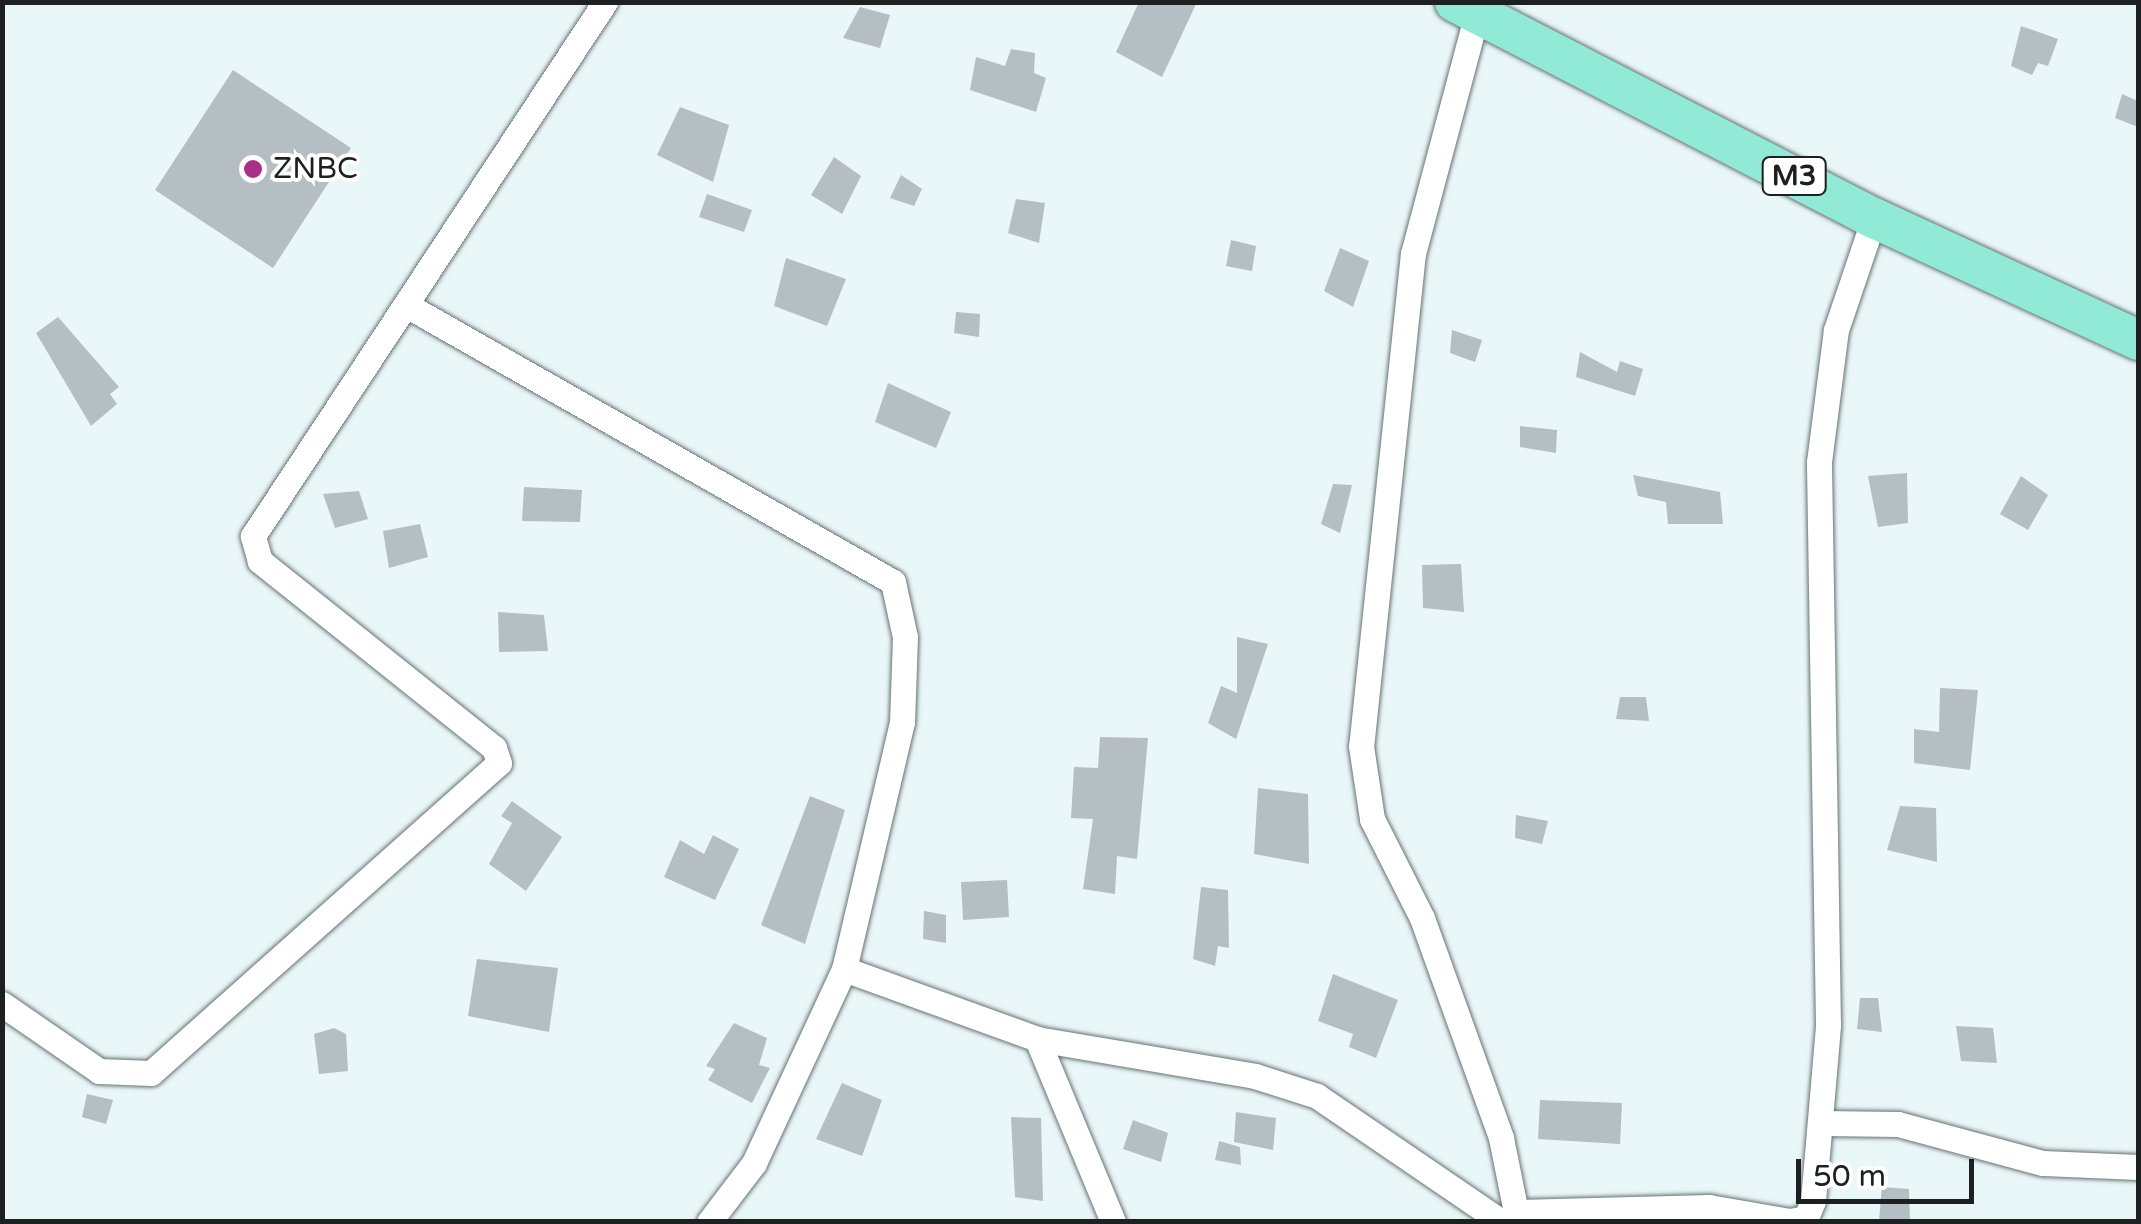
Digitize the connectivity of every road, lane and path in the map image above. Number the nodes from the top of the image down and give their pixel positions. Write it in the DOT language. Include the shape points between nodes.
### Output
graph roads {
  1 [pos="605,2"];
  2 [pos="1470,6"];
  3 [pos="1874,218"];
  4 [pos="408,306"];
  5 [pos="2138,340"];
  6 [pos="844,969"];
  7 [pos="2,1004"];
  8 [pos="1036,1039"];
  9 [pos="1822,1123"];
  10 [pos="2138,1167"];
  11 [pos="1512,1218"];
  12 [pos="709,1222"];
  13 [pos="1113,1222"];
  1 -- 4 [label="street"];
  2 -- 3 [label="main road, M3"];
  2 -- 11 [label="street" via="1413,252 1361,746 1372,819 1422,918 1501,1138"];
  3 -- 5 [label="main road, M3"];
  3 -- 9 [label="street" via="1836,330 1819,462 1829,685"];
  4 -- 6 [label="street" via="893,582 906,637 902,722"];
  4 -- 7 [label="street" via="258,523 253,548 494,748 499,763 151,1073 99,1071"];
  6 -- 8 [label="street"];
  6 -- 12 [label="street" via="754,1162"];
  8 -- 11 [label="street" via="1255,1076 1317,1096"];
  8 -- 13 [label="street"];
  9 -- 10 [label="street" via="1898,1124 2043,1163"];
  9 -- 11 [label="street" via="1806,1218 1708,1207"];
}
